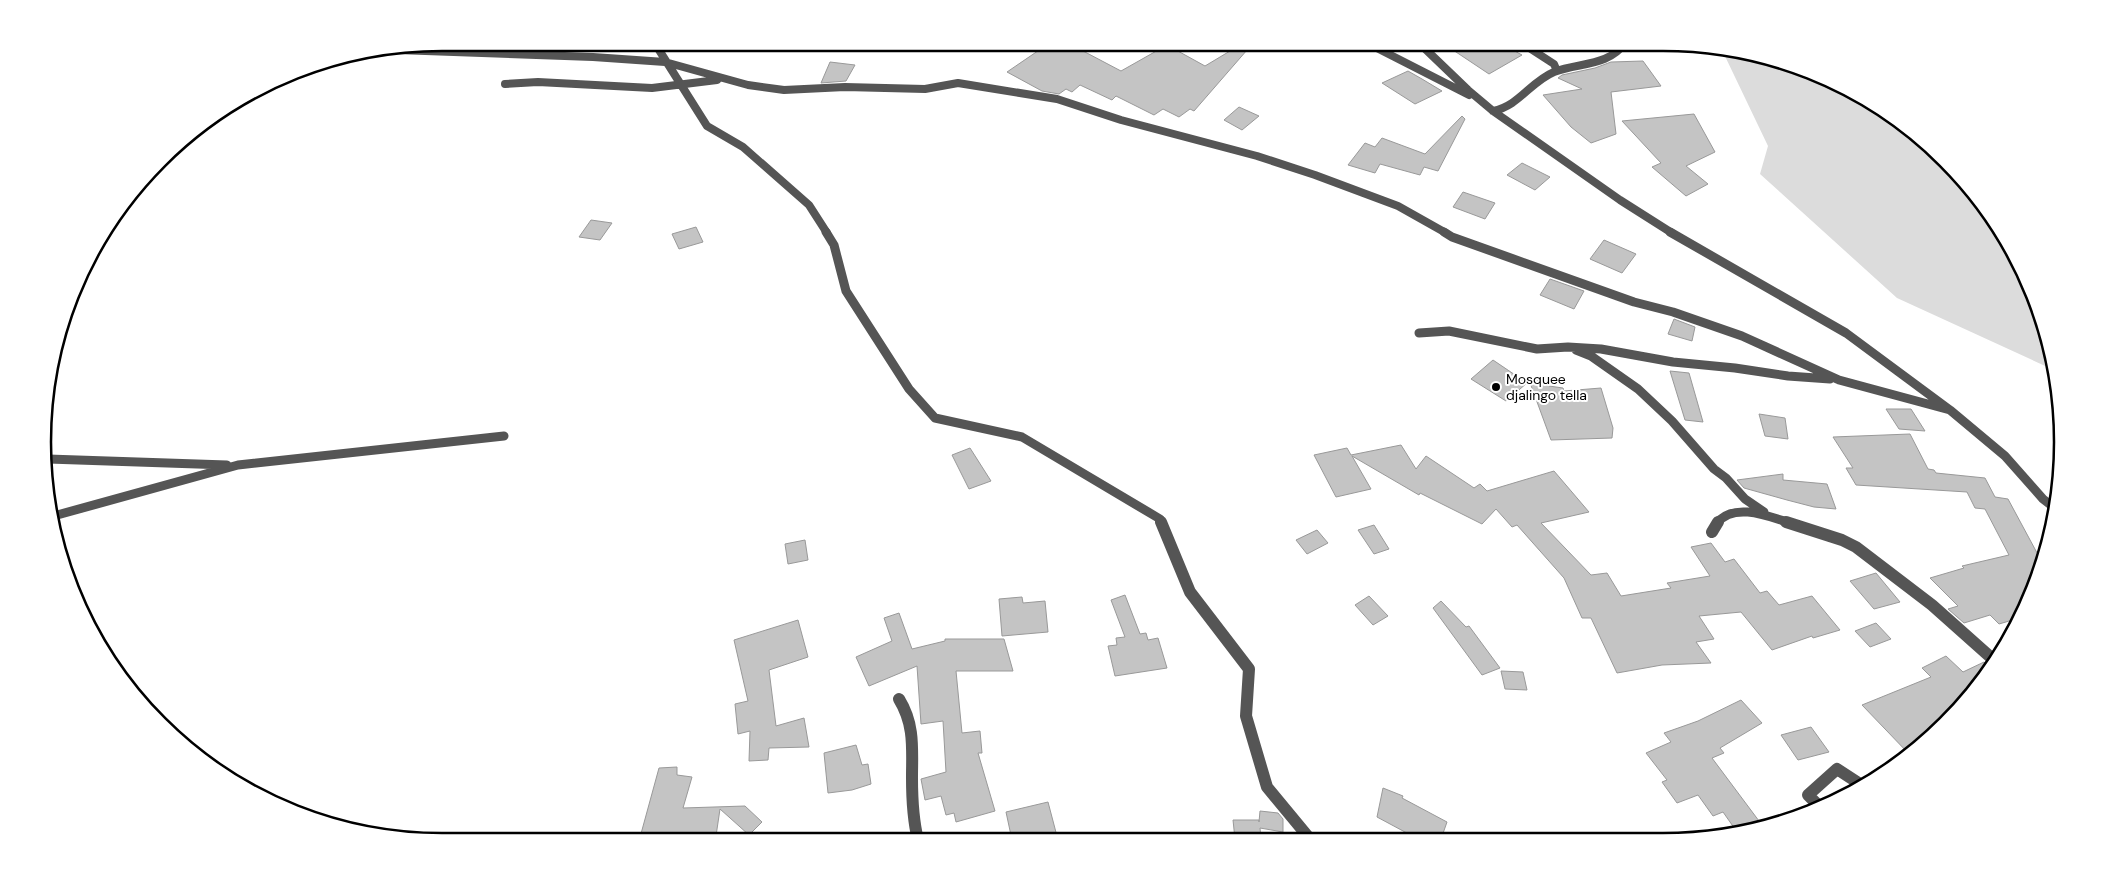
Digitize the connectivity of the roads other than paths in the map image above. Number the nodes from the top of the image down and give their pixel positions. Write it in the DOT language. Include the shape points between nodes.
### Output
graph roads {
  1 [pos="434,51"];
  2 [pos="659,51"];
  3 [pos="1382,51"];
  4 [pos="1428,51"];
  5 [pos="1534,51"];
  6 [pos="1619,51"];
  7 [pos="665,62"];
  8 [pos="1557,70"];
  9 [pos="725,80"];
  10 [pos="505,84"];
  11 [pos="682,85"];
  12 [pos="1476,98"];
  13 [pos="1493,111"];
  14 [pos="1419,333"];
  15 [pos="1568,347"];
  16 [pos="1839,380"];
  17 [pos="1950,410"];
  18 [pos="504,436"];
  19 [pos="52,459"];
  20 [pos="238,465"];
  21 [pos="2048,503"];
  22 [pos="58,515"];
  23 [pos="1777,520"];
  24 [pos="1712,532"];
  25 [pos="1989,657"];
  26 [pos="899,698"];
  27 [pos="1856,781"];
  28 [pos="1815,802"];
  29 [pos="916,833"];
  30 [pos="1305,833"];
  1 -- 7 [label="street"];
  2 -- 7 [label="street"];
  3 -- 12 [label="street"];
  4 -- 12 [label="street"];
  5 -- 8 [label="street" via="1554,64"];
  6 -- 8 [label="street" via="1608,58"];
  7 -- 9 [label="street"];
  7 -- 11 [label="street"];
  8 -- 13 [label="street" via="1530,86 1505,110"];
  9 -- 11 [label="street"];
  9 -- 16 [label="street" via="799,90 845,87 925,90 958,83 1072,103 1121,120 1257,156 1342,185 1398,206 1452,236 1634,302 1742,336"];
  10 -- 11 [label="street" via="538,82 638,88"];
  11 -- 30 [label="street" via="707,126 744,147 809,206 834,245 846,291 909,389 935,418 1022,437 1160,519 1190,592 1249,670 1246,716 1267,787"];
  12 -- 13 [label="street"];
  13 -- 17 [label="street" via="1691,246 1846,333"];
  14 -- 15 [label="street" via="1449,331 1537,350"];
  15 -- 16 [label="street"];
  15 -- 23 [label="street" via="1591,356 1638,389 1745,499"];
  16 -- 17 [label="street"];
  17 -- 21 [label="street" via="2005,456"];
  18 -- 20 [label="street"];
  19 -- 20 [label="street"];
  20 -- 22 [label="street"];
  23 -- 24 [label="street" via="1744,511 1729,513"];
  23 -- 25 [label="street" via="1856,547 1932,605"];
  26 -- 29 [label="street" via="913,734"];
  27 -- 28 [label="street" via="1837,769 1808,795"];
}
